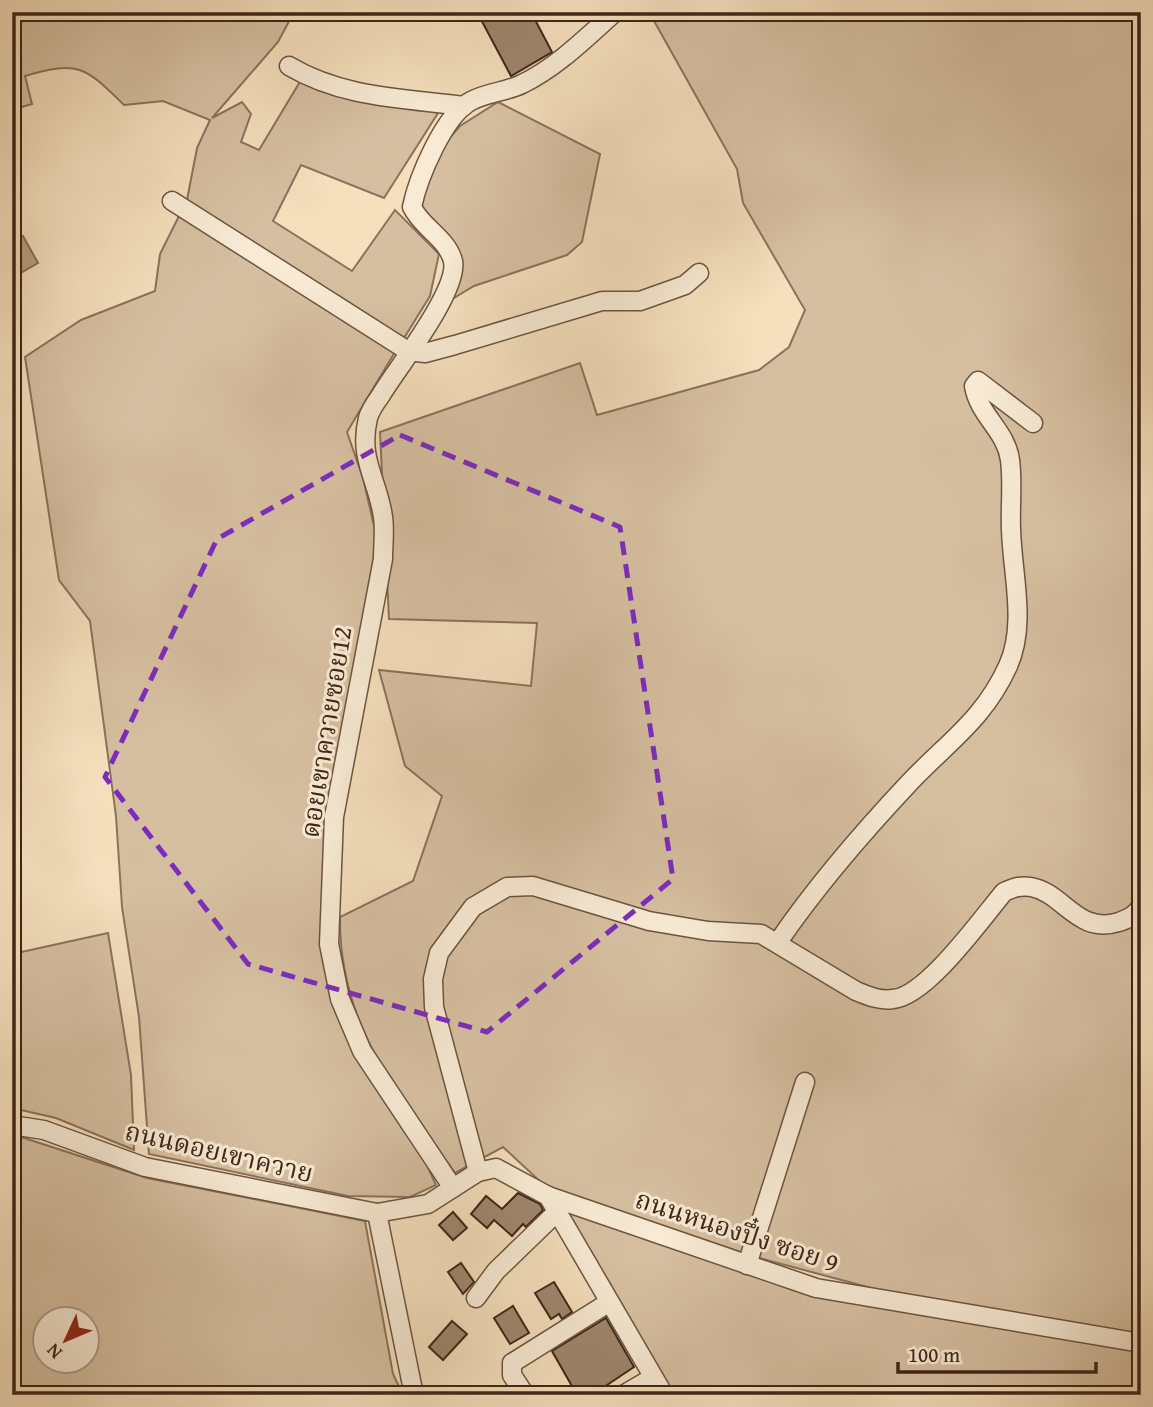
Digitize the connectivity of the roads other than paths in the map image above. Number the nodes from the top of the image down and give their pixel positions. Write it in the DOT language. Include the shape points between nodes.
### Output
graph roads {
  1 [pos="615,12"];
  2 [pos="289,66"];
  3 [pos="464,106"];
  4 [pos="172,201"];
  5 [pos="699,273"];
  6 [pos="408,351"];
  7 [pos="1033,423"];
  8 [pos="1141,907"];
  9 [pos="778,942"];
  10 [pos="805,1082"];
  11 [pos="12,1125"];
  12 [pos="478,1172"];
  13 [pos="453,1188"];
  14 [pos="552,1204"];
  15 [pos="377,1213"];
  16 [pos="747,1265"];
  17 [pos="476,1298"];
  18 [pos="608,1303"];
  19 [pos="1141,1343"];
  20 [pos="652,1378"];
  21 [pos="414,1395"];
  22 [pos="525,1395"];
  23 [pos="622,1395"];
  24 [pos="664,1395"];
  1 -- 3 [label="street" via="521,85 492,91"];
  2 -- 3 [label="street" via="344,90"];
  3 -- 6 [label="street, ดอยเขาควายซอย12" via="439,141 411,206 443,242 453,274 445,299"];
  4 -- 6 [label="street"];
  5 -- 6 [label="street" via="685,285 640,302 602,300 445,348"];
  6 -- 13 [label="street, ดอยเขาควายซอย12" via="368,416 364,457 383,516 383,559 334,817 329,944 340,999 362,1051"];
  7 -- 9 [label="street" via="978,381 974,386 976,400 1003,436 1010,460 1011,554 1018,618 1009,664 967,731 878,817"];
  8 -- 9 [label="street" via="1133,918 1108,926 1088,922 1033,887 1015,887 1004,892 931,976 895,1000 856,991"];
  9 -- 12 [label="street" via="761,934 649,921 533,886 507,887 473,907 439,953 433,979 435,1007"];
  10 -- 16 [label="street"];
  11 -- 15 [label="street, ถนนดอยเขาควาย" via="44,1130 145,1167"];
  12 -- 13 [label="street"];
  12 -- 14 [label="street, ถนนหนองปึ๋ง ซอย 9" via="496,1168"];
  13 -- 15 [label="street" via="428,1204"];
  14 -- 16 [label="street, ถนนหนองปึ๋ง ซอย 9"];
  14 -- 17 [label="street"];
  14 -- 18 [label="street"];
  15 -- 21 [label="street"];
  16 -- 19 [label="street, ถนนหนองปึ๋ง ซอย 9" via="816,1288"];
  18 -- 20 [label="street"];
  18 -- 22 [label="street" via="512,1363 512,1375"];
  20 -- 23 [label="street"];
  20 -- 24 [label="street"];
}
